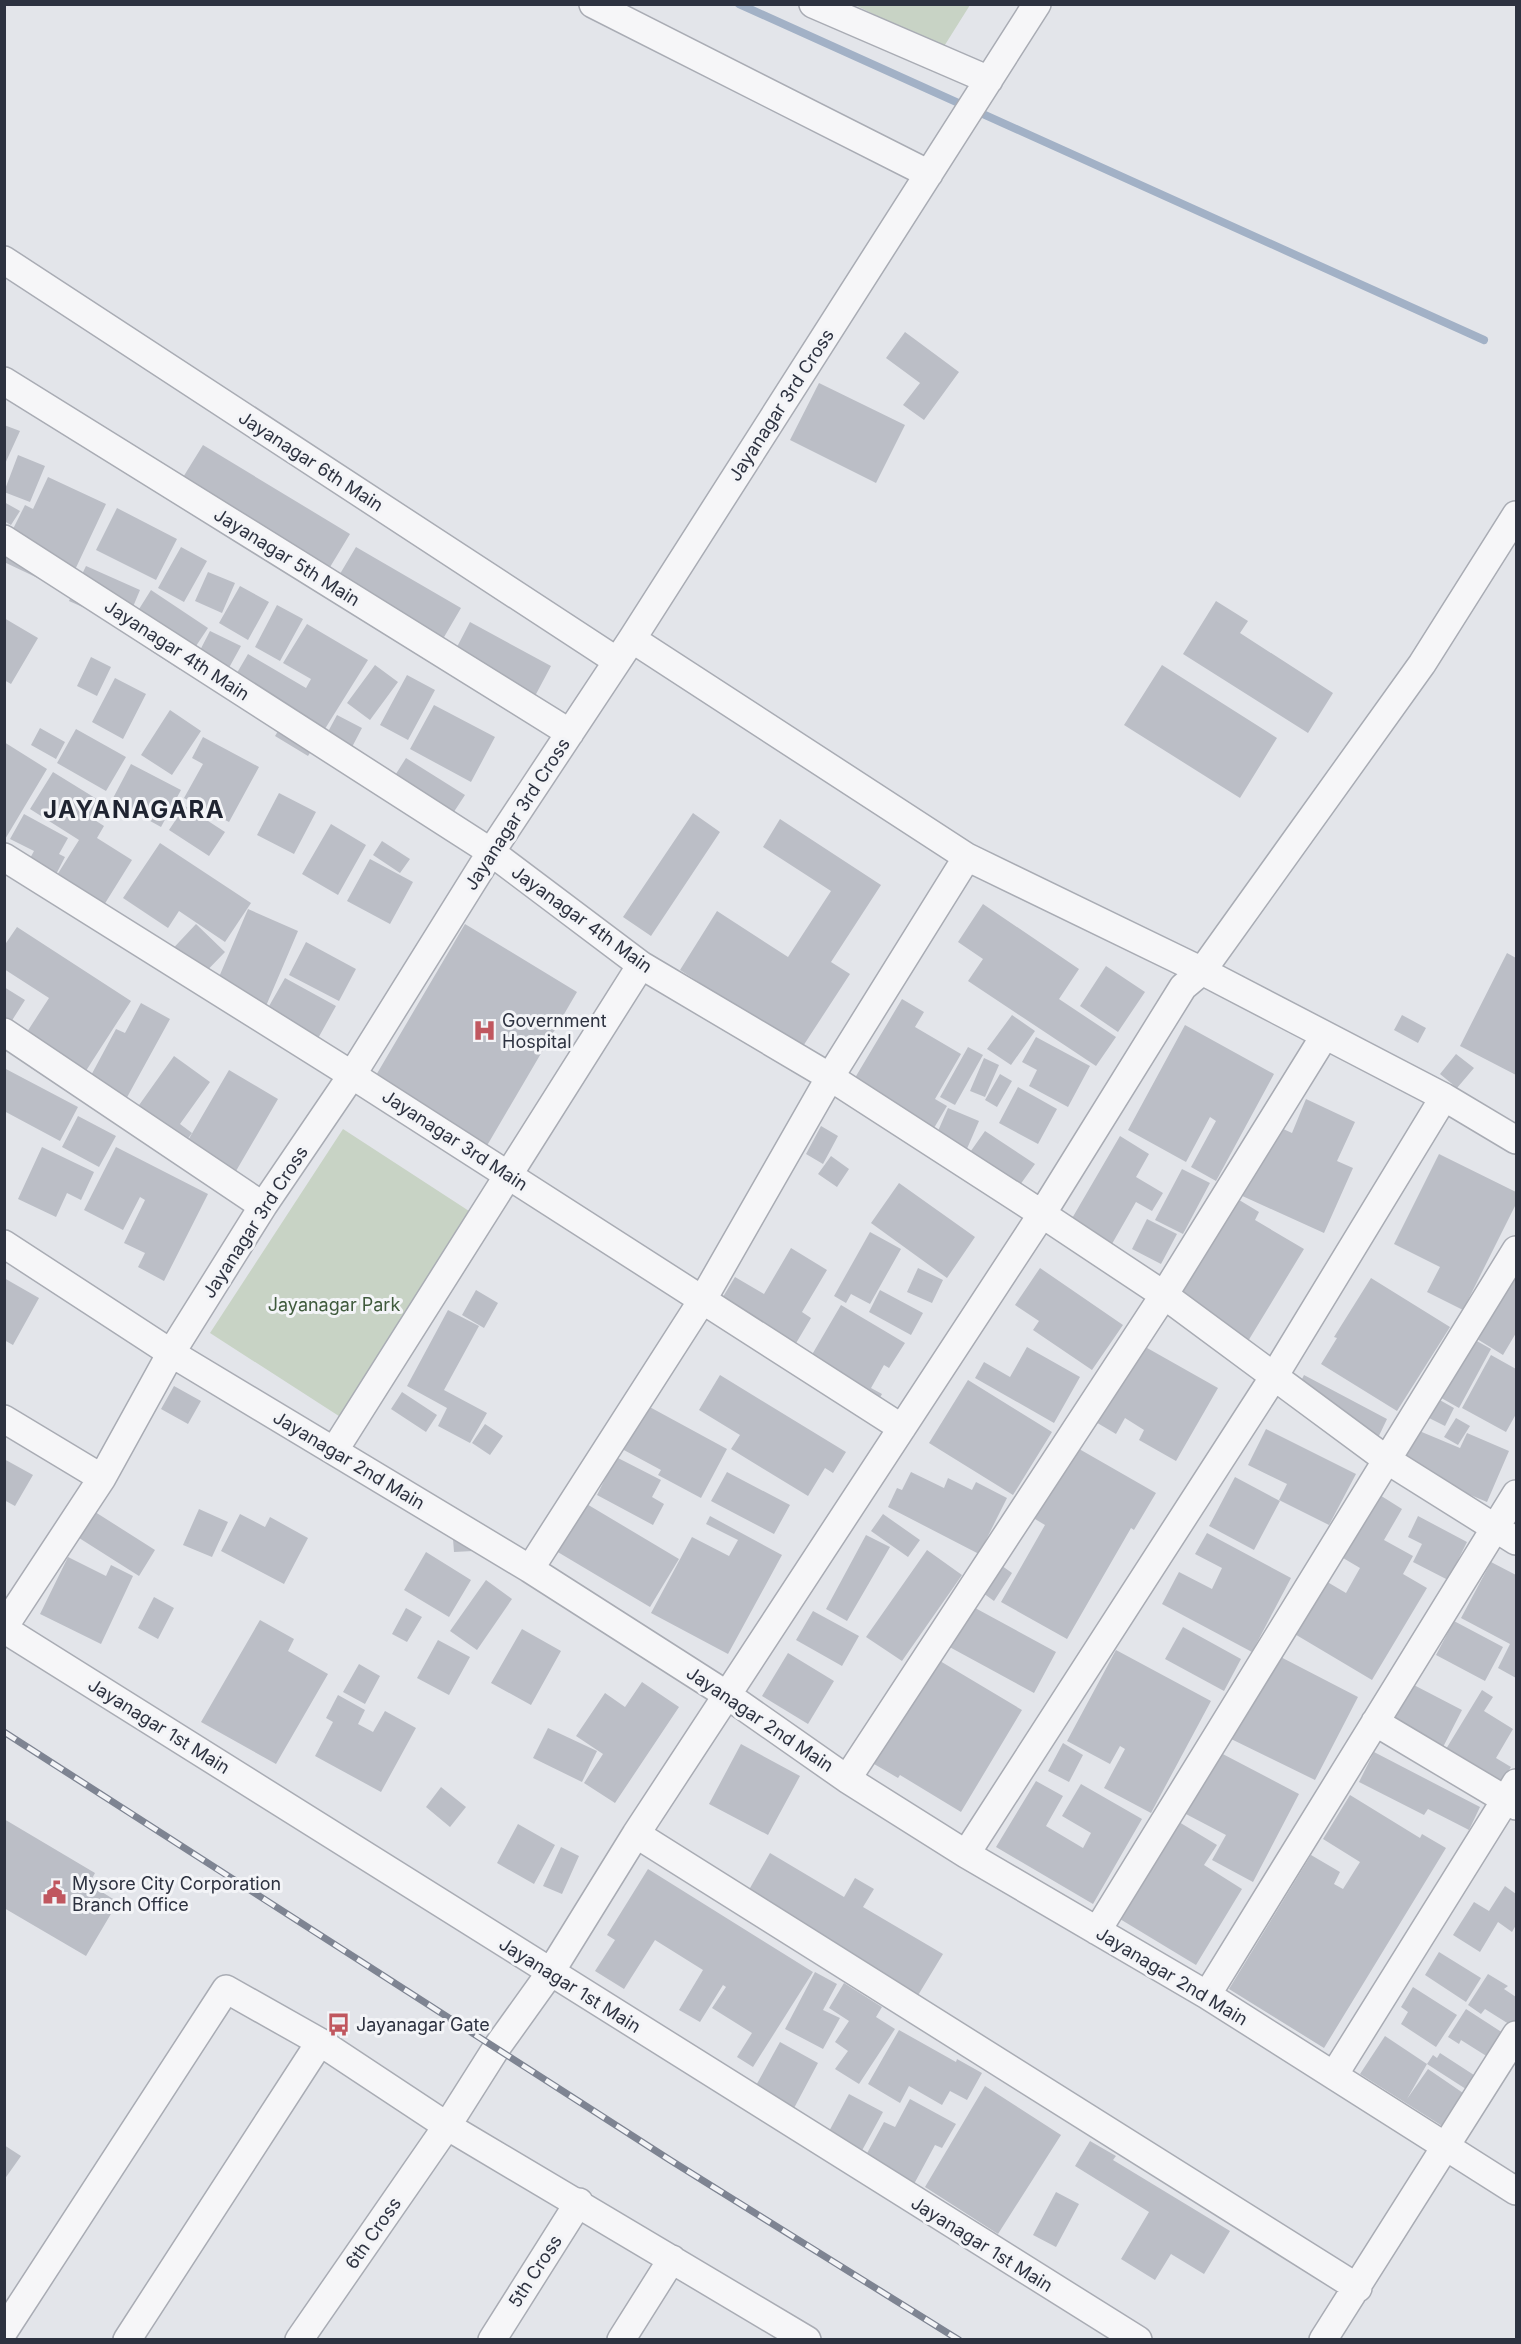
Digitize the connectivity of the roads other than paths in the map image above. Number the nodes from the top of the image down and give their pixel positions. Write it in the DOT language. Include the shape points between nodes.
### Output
graph roads {
  1 [pos="593,4"];
  2 [pos="813,4"];
  3 [pos="1037,4"];
  4 [pos="989,80"];
  5 [pos="929,174"];
  6 [pos="4,260"];
  7 [pos="4,381"];
  8 [pos="1516,515"];
  9 [pos="4,539"];
  10 [pos="632,639"];
  11 [pos="616,661"];
  12 [pos="570,733"];
  13 [pos="491,852"];
  14 [pos="4,857"];
  15 [pos="967,857"];
  16 [pos="641,965"];
  17 [pos="1202,971"];
  18 [pos="4,1032"];
  19 [pos="1325,1035"];
  20 [pos="352,1075"];
  21 [pos="830,1077"];
  22 [pos="1444,1097"];
  23 [pos="1516,1140"];
  24 [pos="508,1174"];
  25 [pos="263,1206"];
  26 [pos="1042,1214"];
  27 [pos="4,1244"];
  28 [pos="1516,1250"];
  29 [pos="1164,1295"];
  30 [pos="703,1299"];
  31 [pos="171,1353"];
  32 [pos="1273,1377"];
  33 [pos="4,1419"];
  34 [pos="902,1428"];
  35 [pos="334,1451"];
  36 [pos="1387,1460"];
  37 [pos="102,1478"];
  38 [pos="1516,1494"];
  39 [pos="1506,1534"];
  40 [pos="530,1569"];
  41 [pos="4,1628"];
  42 [pos="727,1695"];
  43 [pos="1375,1722"];
  44 [pos="847,1779"];
  45 [pos="1513,1796"];
  46 [pos="636,1834"];
  47 [pos="966,1854"];
  48 [pos="1097,1931"];
  49 [pos="550,1973"];
  50 [pos="1207,1995"];
  51 [pos="1516,2036"];
  52 [pos="320,2042"];
  53 [pos="1334,2075"];
  54 [pos="447,2126"];
  55 [pos="1447,2145"];
  56 [pos="1516,2191"];
  57 [pos="579,2202"];
  58 [pos="672,2259"];
  59 [pos="1358,2288"];
  60 [pos="766,2330"];
  61 [pos="4,2331"];
  62 [pos="127,2340"];
  63 [pos="299,2340"];
  64 [pos="492,2340"];
  65 [pos="621,2340"];
  66 [pos="807,2340"];
  67 [pos="1138,2340"];
  68 [pos="1323,2340"];
  1 -- 5 [label="street"];
  2 -- 4 [label="street"];
  3 -- 4 [label="street, Jayanagar 3rd Cross"];
  4 -- 5 [label="street, Jayanagar 3rd Cross"];
  5 -- 10 [label="street, Jayanagar 3rd Cross"];
  6 -- 11 [label="street, Jayanagar 6th Main"];
  7 -- 12 [label="street, Jayanagar 5th Main"];
  8 -- 17 [label="street, 6th Cross" via="1422,664"];
  9 -- 13 [label="street, Jayanagar 4th Main"];
  10 -- 11 [label="street, Jayanagar 3rd Cross"];
  10 -- 15 [label="street"];
  11 -- 12 [label="street, Jayanagar 3rd Cross"];
  12 -- 13 [label="street, Jayanagar 3rd Cross"];
  13 -- 16 [label="street, Jayanagar 4th Main"];
  13 -- 20 [label="street, Jayanagar 3rd Cross"];
  14 -- 20 [label="street, Jayanagar 3rd Main"];
  15 -- 17 [label="street"];
  15 -- 21 [label="street"];
  16 -- 21 [label="street, Jayanagar 4th Main"];
  16 -- 24 [label="street"];
  17 -- 19 [label="street"];
  17 -- 26 [label="street, 6th Cross" via="1183,987"];
  18 -- 25 [label="street"];
  19 -- 22 [label="street"];
  19 -- 29 [label="street"];
  20 -- 24 [label="street, Jayanagar 3rd Main"];
  20 -- 25 [label="street, Jayanagar 3rd Cross"];
  21 -- 26 [label="street, Jayanagar 4th Main"];
  21 -- 30 [label="street"];
  22 -- 23 [label="street"];
  22 -- 32 [label="street"];
  24 -- 30 [label="street, Jayanagar 3rd Main"];
  24 -- 35 [label="street"];
  25 -- 31 [label="street, Jayanagar 3rd Cross"];
  26 -- 29 [label="street, Jayanagar 4th Main"];
  26 -- 34 [label="street, 6th Cross"];
  27 -- 31 [label="street, Jayanagar 2nd Main"];
  28 -- 36 [label="street"];
  29 -- 32 [label="street, Jayanagar 4th Main"];
  29 -- 44 [label="street"];
  30 -- 34 [label="street, Jayanagar 3rd Main"];
  30 -- 40 [label="street"];
  31 -- 35 [label="street, Jayanagar 2nd Main"];
  31 -- 37 [label="street, Jayanagar 3rd Cross"];
  32 -- 36 [label="street, Jayanagar 4th Main"];
  32 -- 47 [label="street"];
  33 -- 37 [label="street"];
  34 -- 42 [label="street, 6th Cross"];
  35 -- 40 [label="street, Jayanagar 2nd Main"];
  36 -- 39 [label="street, Jayanagar 4th Main"];
  36 -- 48 [label="street"];
  37 -- 41 [label="street, Jayanagar 3rd Cross"];
  38 -- 39 [label="street"];
  39 -- 43 [label="street"];
  40 -- 42 [label="street, Jayanagar 2nd Main"];
  41 -- 49 [label="street, Jayanagar 1st Main"];
  42 -- 44 [label="street, Jayanagar 2nd Main"];
  42 -- 46 [label="street, 6th Cross"];
  43 -- 45 [label="street"];
  43 -- 50 [label="street"];
  44 -- 47 [label="street, Jayanagar 2nd Main"];
  45 -- 53 [label="street"];
  46 -- 49 [label="street, 6th Cross"];
  46 -- 59 [label="street"];
  47 -- 48 [label="street, Jayanagar 2nd Main"];
  48 -- 50 [label="street, Jayanagar 2nd Main"];
  49 -- 54 [label="street, 6th Cross"];
  49 -- 67 [label="street, Jayanagar 1st Main"];
  50 -- 53 [label="street, Jayanagar 2nd Main"];
  51 -- 55 [label="street"];
  52 -- 54 [label="street"];
  52 -- 61 [label="street" via="226,1989"];
  52 -- 62 [label="street"];
  53 -- 55 [label="street, Jayanagar 2nd Main"];
  54 -- 57 [label="street"];
  54 -- 63 [label="street, 6th Cross"];
  55 -- 56 [label="street, Jayanagar 2nd Main"];
  55 -- 59 [label="street"];
  57 -- 58 [label="street"];
  57 -- 64 [label="street, 5th Cross"];
  58 -- 60 [label="street"];
  58 -- 65 [label="street"];
  59 -- 68 [label="street"];
  60 -- 66 [label="street"];
}
